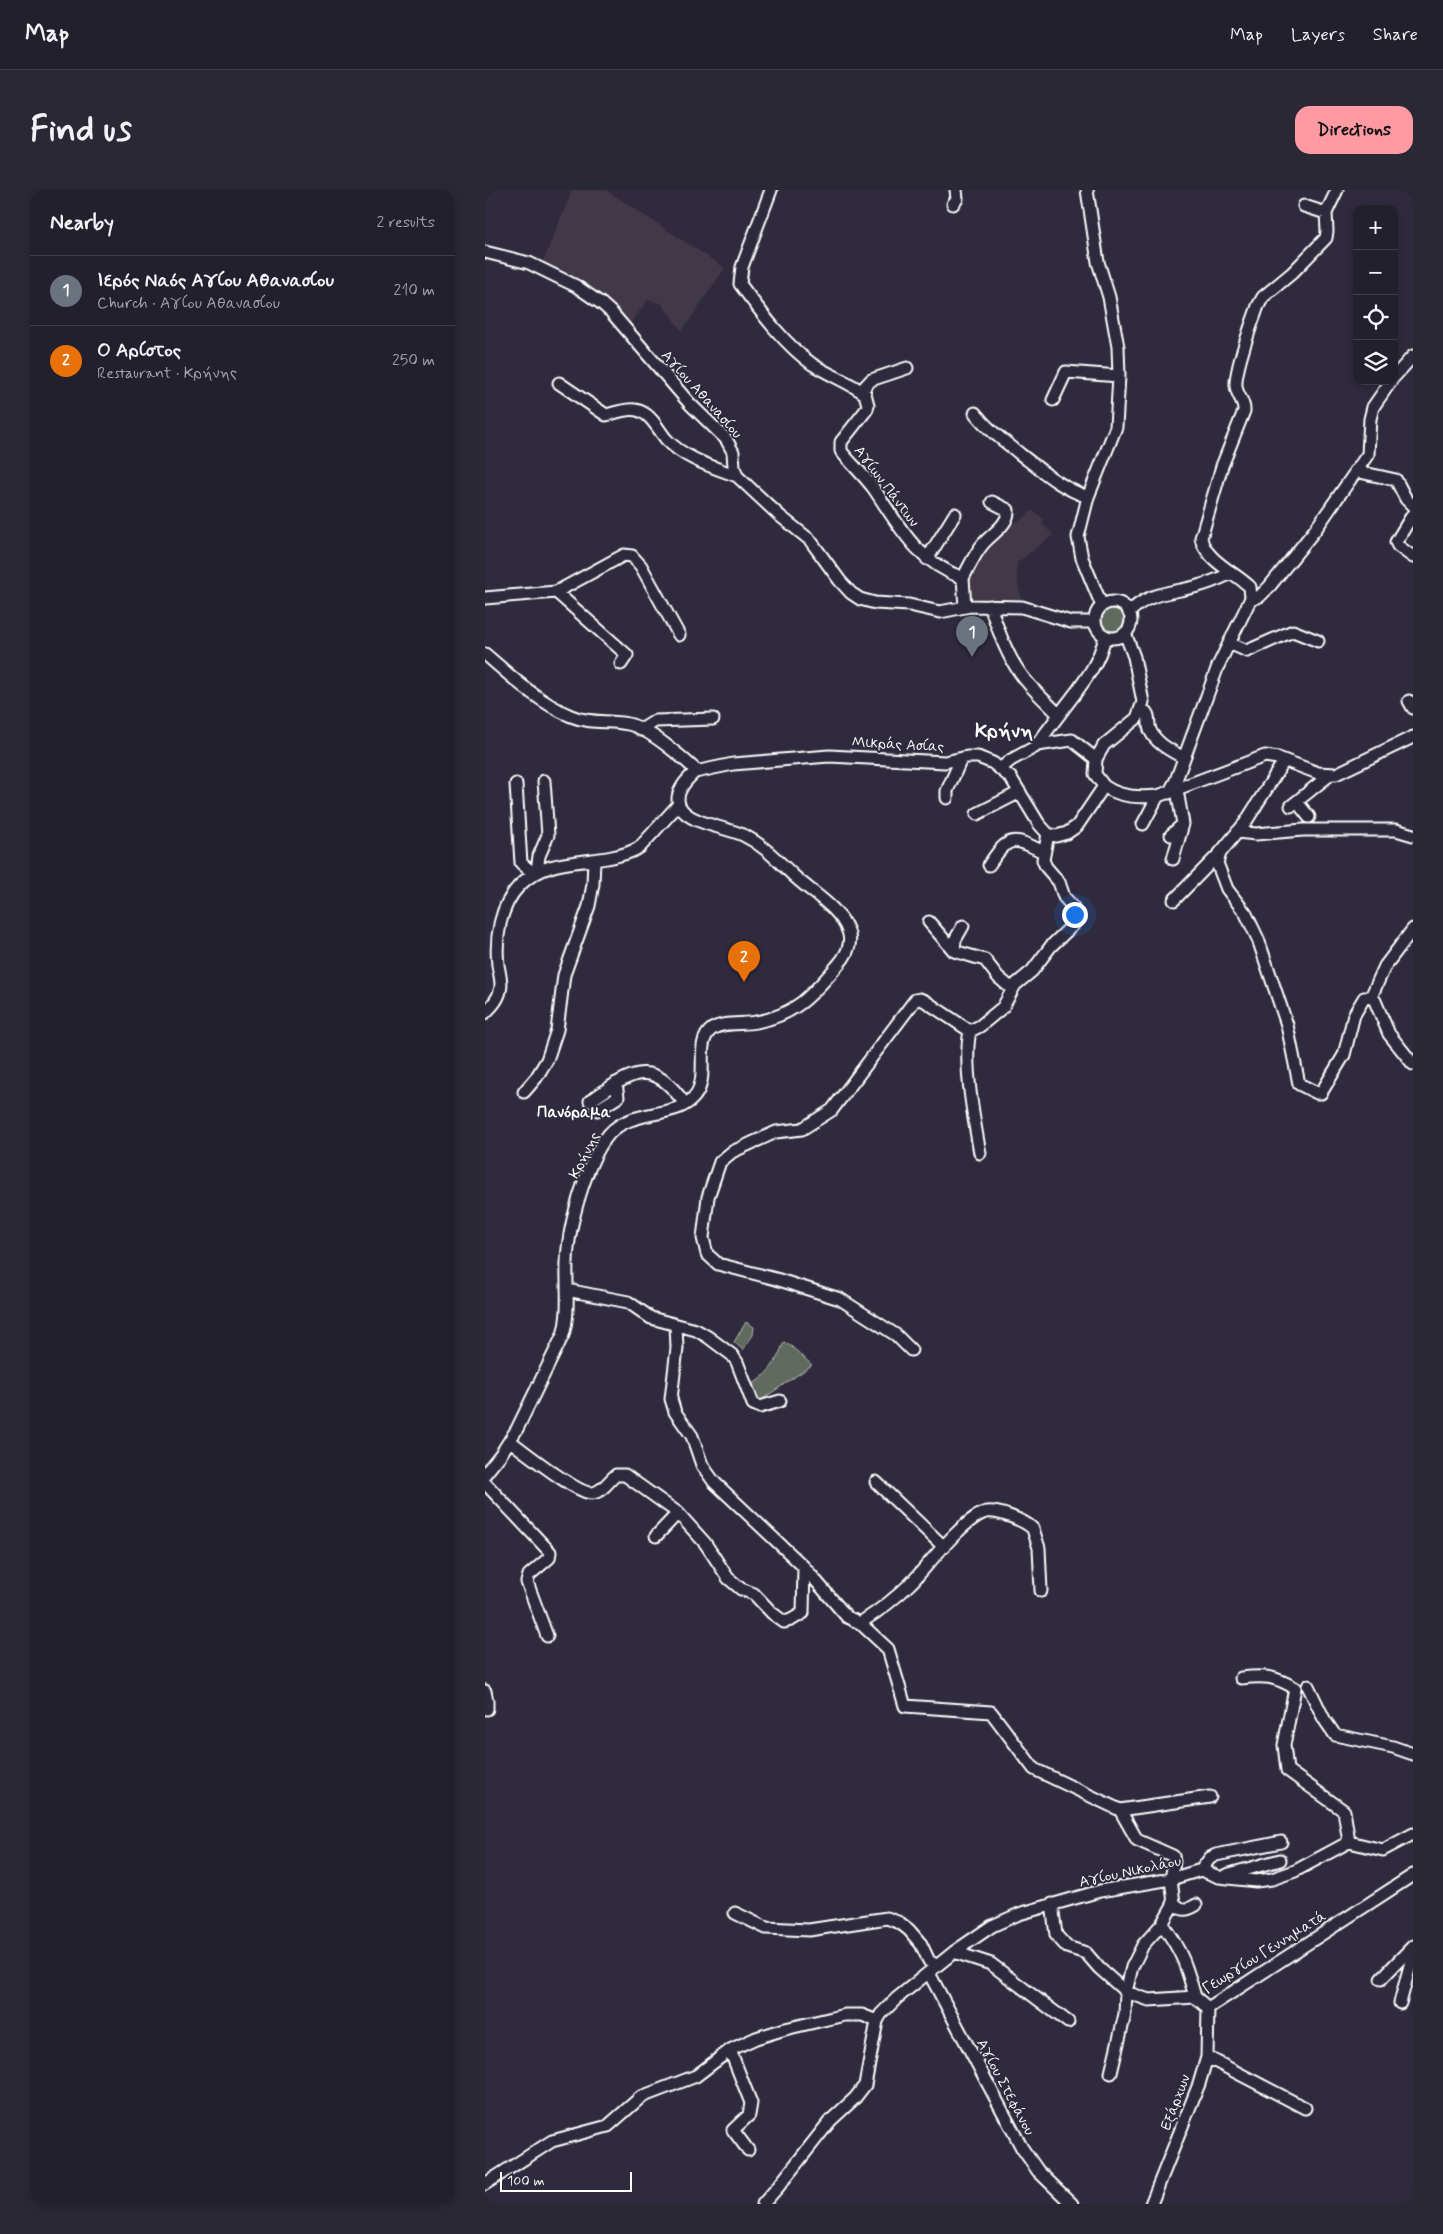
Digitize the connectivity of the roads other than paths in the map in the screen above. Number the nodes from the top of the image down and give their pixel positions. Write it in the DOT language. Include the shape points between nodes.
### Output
graph roads {
  1 [pos="771,190"];
  2 [pos="956,190"];
  3 [pos="1087,190"];
  4 [pos="1337,190"];
  5 [pos="953,204"];
  6 [pos="1304,206"];
  7 [pos="1326,213"];
  8 [pos="485,252"];
  9 [pos="1413,356"];
  10 [pos="907,368"];
  11 [pos="1398,373"];
  12 [pos="1119,376"];
  13 [pos="559,383"];
  14 [pos="1388,385"];
  15 [pos="861,391"];
  16 [pos="1053,400"];
  17 [pos="975,412"];
  18 [pos="1355,471"];
  19 [pos="737,476"];
  20 [pos="1088,497"];
  21 [pos="992,502"];
  22 [pos="1413,507"];
  23 [pos="955,514"];
  24 [pos="1413,557"];
  25 [pos="927,559"];
  26 [pos="1231,573"];
  27 [pos="963,578"];
  28 [pos="556,592"];
  29 [pos="485,598"];
  30 [pos="1251,600"];
  31 [pos="990,606"];
  32 [pos="1102,606"];
  33 [pos="965,607"];
  34 [pos="1129,612"];
  35 [pos="1095,622"];
  36 [pos="1125,633"];
  37 [pos="679,635"];
  38 [pos="1105,636"];
  39 [pos="1318,641"];
  40 [pos="1229,643"];
  41 [pos="485,654"];
  42 [pos="621,664"];
  43 [pos="1141,709"];
  44 [pos="1059,715"];
  45 [pos="713,718"];
  46 [pos="641,730"];
  47 [pos="1413,738"];
  48 [pos="1037,745"];
  49 [pos="1184,758"];
  50 [pos="961,759"];
  51 [pos="1096,759"];
  52 [pos="1284,761"];
  53 [pos="1001,768"];
  54 [pos="697,771"];
  55 [pos="1331,774"];
  56 [pos="544,781"];
  57 [pos="516,784"];
  58 [pos="1104,786"];
  59 [pos="1020,792"];
  60 [pos="1168,793"];
  61 [pos="947,798"];
  62 [pos="679,804"];
  63 [pos="977,814"];
  64 [pos="1309,817"];
  65 [pos="1143,824"];
  66 [pos="1183,824"];
  67 [pos="1237,832"];
  68 [pos="1048,834"];
  69 [pos="1171,835"];
  70 [pos="1413,835"];
  71 [pos="1224,849"];
  72 [pos="1043,852"];
  73 [pos="1173,859"];
  74 [pos="594,861"];
  75 [pos="989,865"];
  76 [pos="535,872"];
  77 [pos="1174,900"];
  78 [pos="929,922"];
  79 [pos="963,926"];
  80 [pos="1413,929"];
  81 [pos="954,951"];
  82 [pos="1012,989"];
  83 [pos="1371,997"];
  84 [pos="485,1013"];
  85 [pos="970,1031"];
  86 [pos="1413,1064"];
  87 [pos="523,1092"];
  88 [pos="685,1104"];
  89 [pos="593,1105"];
  90 [pos="980,1153"];
  91 [pos="567,1290"];
  92 [pos="676,1325"];
  93 [pos="911,1350"];
  94 [pos="780,1402"];
  95 [pos="510,1440"];
  96 [pos="485,1474"];
  97 [pos="876,1482"];
  98 [pos="485,1483"];
  99 [pos="678,1513"];
  100 [pos="656,1536"];
  101 [pos="944,1547"];
  102 [pos="804,1567"];
  103 [pos="1041,1591"];
  104 [pos="860,1623"];
  105 [pos="547,1636"];
  106 [pos="1241,1678"];
  107 [pos="1308,1686"];
  108 [pos="485,1691"];
  109 [pos="487,1710"];
  110 [pos="1413,1754"];
  111 [pos="1210,1797"];
  112 [pos="1120,1810"];
  113 [pos="1413,1834"];
  114 [pos="1281,1842"];
  115 [pos="1349,1842"];
  116 [pos="1280,1860"];
  117 [pos="1201,1870"];
  118 [pos="1413,1875"];
  119 [pos="1219,1877"];
  120 [pos="1171,1879"];
  121 [pos="1173,1903"];
  122 [pos="1052,1904"];
  123 [pos="1196,1905"];
  124 [pos="735,1913"];
  125 [pos="1162,1924"];
  126 [pos="1413,1946"];
  127 [pos="955,1952"];
  128 [pos="1413,1954"];
  129 [pos="933,1969"];
  130 [pos="1381,1979"];
  131 [pos="1126,1992"];
  132 [pos="1195,1997"];
  133 [pos="1400,2003"];
  134 [pos="1208,2008"];
  135 [pos="877,2021"];
  136 [pos="1068,2022"];
  137 [pos="730,2050"];
  138 [pos="1207,2057"];
  139 [pos="1111,2073"];
  140 [pos="1305,2108"];
  141 [pos="748,2150"];
  142 [pos="485,2184"];
  143 [pos="763,2204"];
  144 [pos="1072,2204"];
  145 [pos="1151,2204"];
  1 -- 15 [label="street" via="742,267 740,284 803,357 833,378"];
  2 -- 5 [label="street" via="957,199"];
  3 -- 12 [label="street" via="1098,262 1109,297 1118,347"];
  4 -- 7 [label="street"];
  6 -- 7 [label="street"];
  7 -- 26 [label="street" via="1325,238 1263,297 1258,306 1238,374 1236,388 1244,411 1224,460 1201,538 1207,549"];
  8 -- 19 [label="street, Αγίου Αθανασίου" via="529,263 576,286 612,313 726,439 733,452"];
  9 -- 11 [label="street"];
  10 -- 15 [label="street" via="871,380"];
  12 -- 16 [label="street" via="1066,372"];
  12 -- 20 [label="street" via="1116,427"];
  13 -- 19 [label="street" via="606,415 635,409 643,412 676,448"];
  14 -- 18 [label="street" via="1373,407 1369,452"];
  15 -- 25 [label="street, Αγίων Πάντων" via="867,399 867,409 839,448 873,488 900,531"];
  17 -- 20 [label="street" via="990,432 1048,477 1072,492"];
  18 -- 22 [label="street" via="1395,480"];
  18 -- 30 [label="street" via="1315,530 1269,587"];
  19 -- 33 [label="street" via="810,540 840,581 858,598 935,612"];
  20 -- 32 [label="street" via="1078,543"];
  21 -- 27 [label="street" via="1004,506 1008,514 1003,524 982,545"];
  22 -- 24 [label="street" via="1396,542"];
  23 -- 25 [label="street"];
  25 -- 27 [label="street, Αγίων Πάντων"];
  26 -- 30 [label="street" via="1250,588"];
  26 -- 34 [label="street" via="1203,585 1147,598"];
  27 -- 33 [label="street"];
  28 -- 29 [label="street"];
  28 -- 37 [label="street" via="624,555 632,556 641,566"];
  28 -- 42 [label="street" via="627,655"];
  30 -- 40 [label="street"];
  31 -- 33 [label="street"];
  31 -- 35 [label="street" via="1022,608 1071,622"];
  31 -- 44 [label="street" via="999,634 1014,663 1033,689"];
  32 -- 34 [label="street" via="1117,602"];
  32 -- 35 [label="street"];
  34 -- 36 [label="street" via="1131,624"];
  35 -- 38 [label="street" via="1099,632"];
  36 -- 38 [label="street" via="1115,638"];
  36 -- 43 [label="street" via="1134,657 1143,702"];
  38 -- 44 [label="street" via="1097,663"];
  39 -- 40 [label="street" via="1293,631 1247,651"];
  40 -- 49 [label="street"];
  41 -- 46 [label="street" via="538,698 566,714 585,721 627,724"];
  43 -- 49 [label="street" via="1149,716 1150,730 1160,743"];
  43 -- 51 [label="street" via="1137,718 1105,745"];
  44 -- 48 [label="street"];
  45 -- 46 [label="street" via="655,721"];
  46 -- 54 [label="street" via="681,756"];
  47 -- 55 [label="street"];
  48 -- 51 [label="street" via="1072,740"];
  48 -- 53 [label="street"];
  49 -- 60 [label="street"];
  50 -- 53 [label="street, Μικράς Ασίας" via="978,757"];
  50 -- 54 [label="street, Μικράς Ασίας" via="933,762 829,756 733,764"];
  50 -- 61 [label="street"];
  51 -- 58 [label="street" via="1095,774"];
  52 -- 55 [label="street" via="1318,773"];
  52 -- 60 [label="street" via="1265,756"];
  52 -- 67 [label="street"];
  53 -- 59 [label="street, Μικράς Ασίας"];
  54 -- 62 [label="street" via="680,790"];
  55 -- 64 [label="street" via="1294,804"];
  56 -- 76 [label="street" via="547,835"];
  57 -- 76 [label="street" via="521,864"];
  58 -- 60 [label="street" via="1127,795"];
  58 -- 68 [label="street" via="1072,830 1059,836"];
  59 -- 63 [label="street"];
  59 -- 68 [label="street, Μικράς Ασίας" via="1036,821"];
  60 -- 65 [label="street"];
  60 -- 66 [label="street"];
  62 -- 74 [label="street" via="635,850"];
  62 -- 88 [label="street" via="693,818 742,835 767,850 832,909 848,931 849,942 840,963 798,1006 755,1023 717,1027 705,1036 702,1041 701,1082 696,1095"];
  66 -- 69 [label="street"];
  66 -- 73 [label="street"];
  67 -- 70 [label="street" via="1396,830"];
  67 -- 71 [label="street"];
  68 -- 72 [label="street"];
  71 -- 77 [label="street"];
  71 -- 83 [label="street" via="1218,860 1219,871 1258,939 1287,1025 1299,1084 1321,1093 1344,1055 1357,1010 1364,998"];
  72 -- 75 [label="street" via="1024,842 1013,841 1002,846"];
  72 -- 82 [label="street" via="1046,867 1059,882 1073,909 1073,924"];
  74 -- 76 [label="street" via="553,865"];
  74 -- 87 [label="street" via="589,906 564,975 557,1030 547,1060 537,1078"];
  76 -- 84 [label="street" via="513,893 501,922 497,943 500,992"];
  78 -- 81 [label="street"];
  79 -- 81 [label="street" via="955,940"];
  80 -- 83 [label="street" via="1385,966"];
  81 -- 82 [label="street" via="985,960"];
  82 -- 85 [label="street" via="1003,1007"];
  83 -- 86 [label="street" via="1389,1034"];
  85 -- 90 [label="street" via="967,1049"];
  85 -- 93 [label="street" via="920,998 915,1000 833,1110 802,1129 781,1131 727,1155 717,1166 708,1197 703,1238 705,1250 713,1261 840,1299"];
  88 -- 89 [label="street" via="663,1079 641,1073 616,1083"];
  88 -- 91 [label="street, Κρήνης" via="673,1110 632,1119 609,1134 602,1145 591,1167 570,1231"];
  91 -- 92 [label="street" via="628,1302 651,1318"];
  91 -- 95 [label="street, Κρήνης" via="563,1335"];
  92 -- 94 [label="street" via="702,1333 732,1355 741,1369 747,1395 753,1404 760,1407"];
  92 -- 102 [label="street" via="677,1348 671,1399 706,1472"];
  95 -- 96 [label="street, Κρήνης"];
  95 -- 99 [label="street" via="587,1493 597,1492 613,1477 623,1474"];
  97 -- 101 [label="street"];
  98 -- 105 [label="street" via="550,1552 549,1558 529,1576 527,1582"];
  99 -- 100 [label="street"];
  99 -- 102 [label="street" via="705,1543 728,1578 754,1594 784,1622 803,1613"];
  101 -- 103 [label="street" via="985,1512 997,1512 1027,1524 1035,1532"];
  101 -- 104 [label="street" via="900,1593"];
  102 -- 104 [label="street" via="847,1617"];
  104 -- 112 [label="street" via="888,1649 905,1706 991,1712 1034,1769"];
  106 -- 115 [label="street" via="1278,1678 1295,1688 1284,1745 1287,1770 1344,1811"];
  107 -- 110 [label="street" via="1335,1735"];
  108 -- 109 [label="street"];
  111 -- 112 [label="street"];
  112 -- 120 [label="street" via="1137,1840 1173,1856"];
  113 -- 115 [label="street" via="1383,1850"];
  114 -- 117 [label="street" via="1216,1855"];
  115 -- 119 [label="street, Αγίου Νικολάου" via="1295,1871 1272,1879 1256,1881"];
  116 -- 119 [label="street"];
  117 -- 119 [label="street, Αγίου Νικολάου"];
  117 -- 120 [label="street, Αγίου Νικολάου"];
  118 -- 134 [label="street, Γεωργίου Γεννηματά"];
  120 -- 121 [label="street"];
  120 -- 122 [label="street, Αγίου Νικολάου" via="1100,1891"];
  121 -- 123 [label="street" via="1181,1910"];
  121 -- 125 [label="street"];
  122 -- 127 [label="street, Αγίου Νικολάου" via="1006,1919"];
  122 -- 131 [label="street, Γεωργίου Γεννηματά" via="1056,1935 1067,1948 1086,1953"];
  124 -- 129 [label="street, Αγίου Στεφάνου" via="766,1928 809,1930 887,1918 909,1930 921,1944"];
  125 -- 131 [label="street" via="1143,1945 1132,1967"];
  125 -- 132 [label="street" via="1183,1957"];
  126 -- 130 [label="street"];
  127 -- 129 [label="street, Αγίου Νικολάου"];
  127 -- 136 [label="street" via="991,1964"];
  128 -- 133 [label="street"];
  129 -- 135 [label="street, Αγίου Νικολάου" via="884,2010"];
  129 -- 144 [label="street, Αγίου Στεφάνου" via="1022,2148 1038,2171"];
  131 -- 132 [label="street, Γεωργίου Γεννηματά" via="1149,2000"];
  131 -- 139 [label="street" via="1125,2014"];
  132 -- 134 [label="street, Γεωργίου Γεννηματά"];
  134 -- 138 [label="street, Εξάρχων"];
  135 -- 137 [label="street" via="862,2015 845,2015 785,2029"];
  135 -- 143 [label="street" via="865,2085 830,2121"];
  137 -- 141 [label="street" via="751,2103 749,2115 733,2130"];
  137 -- 142 [label="street" via="696,2076 641,2096 608,2126 552,2141"];
  138 -- 140 [label="street"];
  138 -- 145 [label="street, Εξάρχων"];
}
